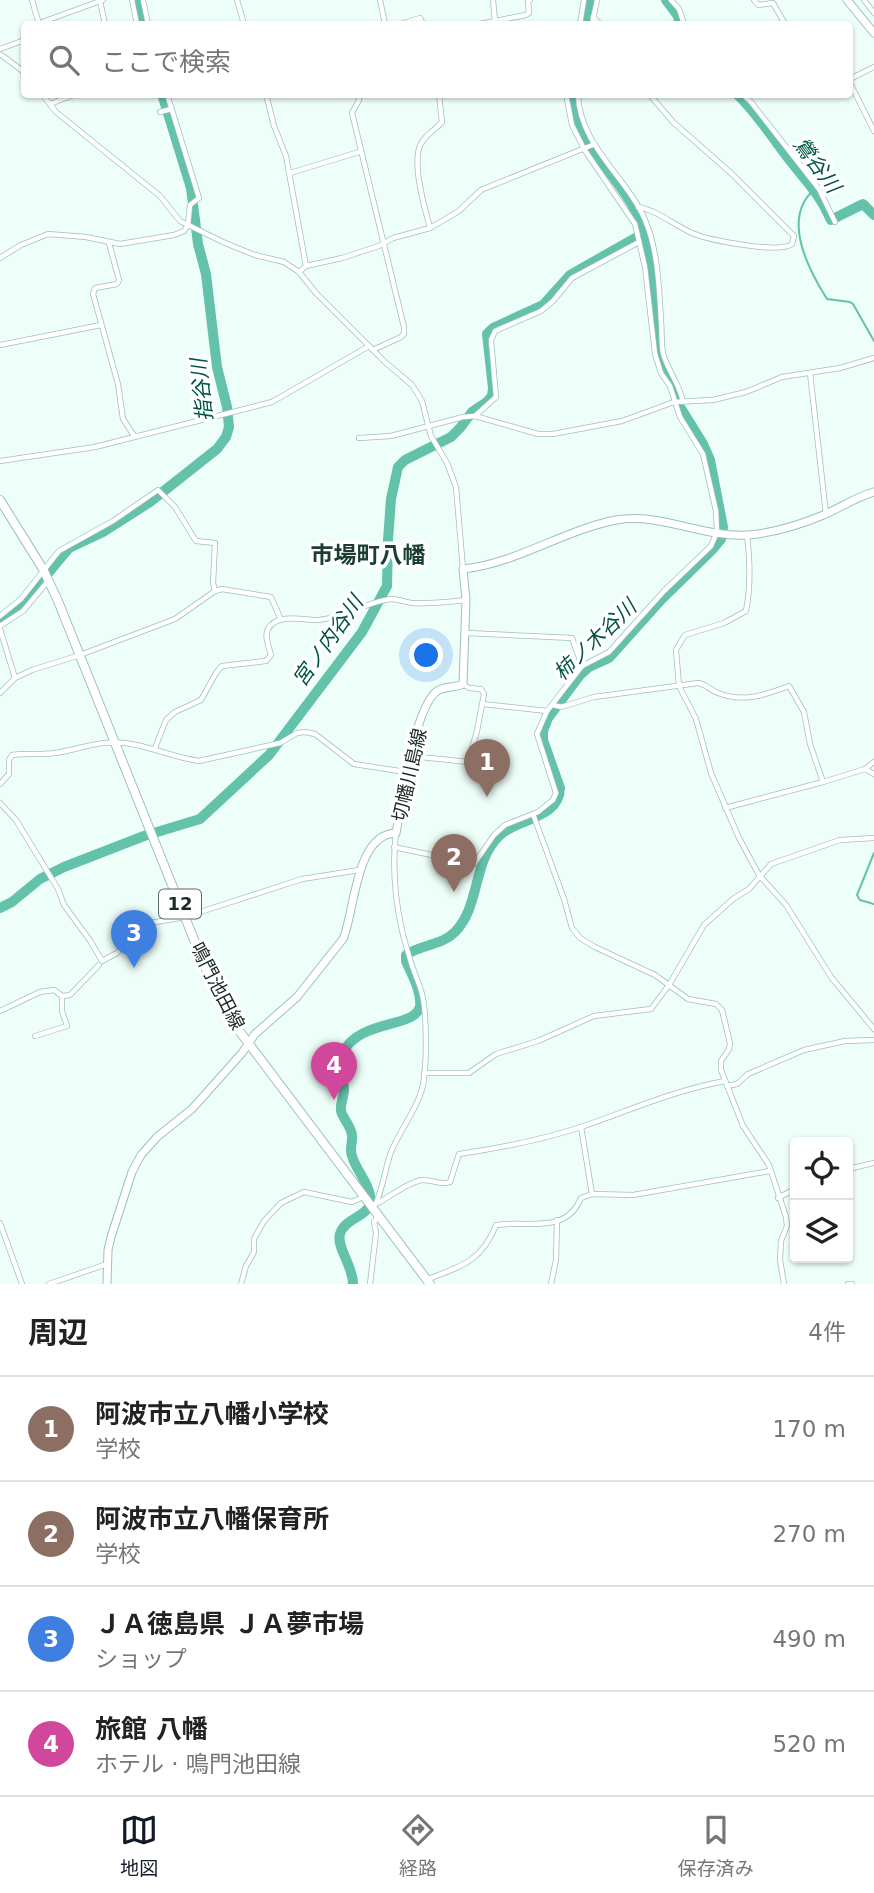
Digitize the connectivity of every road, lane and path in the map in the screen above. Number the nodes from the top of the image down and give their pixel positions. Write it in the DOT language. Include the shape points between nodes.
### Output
graph roads {
  1 [pos="32,0"];
  2 [pos="132,0"];
  3 [pos="143,0"];
  4 [pos="237,0"];
  5 [pos="380,0"];
  6 [pos="493,0"];
  7 [pos="530,0"];
  8 [pos="584,0"];
  9 [pos="597,0"];
  10 [pos="671,0"];
  11 [pos="754,0"];
  12 [pos="847,0"];
  13 [pos="864,0"];
  14 [pos="102,1"];
  15 [pos="874,13"];
  16 [pos="593,17"];
  17 [pos="37,21"];
  18 [pos="46,21"];
  19 [pos="105,21"];
  20 [pos="136,21"];
  21 [pos="147,21"];
  22 [pos="243,21"];
  23 [pos="384,21"];
  24 [pos="495,21"];
  25 [pos="580,21"];
  26 [pos="592,21"];
  27 [pos="597,21"];
  28 [pos="683,21"];
  29 [pos="783,21"];
  30 [pos="874,33"];
  31 [pos="21,41"];
  32 [pos="0,49"];
  33 [pos="0,54"];
  34 [pos="874,67"];
  35 [pos="21,70"];
  36 [pos="853,79"];
  37 [pos="853,89"];
  38 [pos="45,98"];
  39 [pos="66,98"];
  40 [pos="168,98"];
  41 [pos="267,98"];
  42 [pos="359,98"];
  43 [pos="439,98"];
  44 [pos="567,98"];
  45 [pos="579,98"];
  46 [pos="652,98"];
  47 [pos="746,98"];
  48 [pos="50,104"];
  49 [pos="170,109"];
  50 [pos="160,112"];
  51 [pos="874,131"];
  52 [pos="594,144"];
  53 [pos="585,148"];
  54 [pos="360,152"];
  55 [pos="290,173"];
  56 [pos="638,207"];
  57 [pos="834,220"];
  58 [pos="190,226"];
  59 [pos="430,228"];
  60 [pos="385,242"];
  61 [pos="640,242"];
  62 [pos="109,243"];
  63 [pos="651,246"];
  64 [pos="0,258"];
  65 [pos="306,266"];
  66 [pos="299,272"];
  67 [pos="101,325"];
  68 [pos="0,345"];
  69 [pos="371,348"];
  70 [pos="874,358"];
  71 [pos="810,373"];
  72 [pos="679,402"];
  73 [pos="473,416"];
  74 [pos="428,427"];
  75 [pos="135,437"];
  76 [pos="359,438"];
  77 [pos="0,461"];
  78 [pos="874,492"];
  79 [pos="0,500"];
  80 [pos="826,514"];
  81 [pos="720,533"];
  82 [pos="747,535"];
  83 [pos="463,569"];
  84 [pos="45,575"];
  85 [pos="215,591"];
  86 [pos="466,600"];
  87 [pos="0,615"];
  88 [pos="281,620"];
  89 [pos="0,627"];
  90 [pos="466,633"];
  91 [pos="80,655"];
  92 [pos="582,666"];
  93 [pos="15,678"];
  94 [pos="463,684"];
  95 [pos="679,686"];
  96 [pos="0,693"];
  97 [pos="483,704"];
  98 [pos="555,706"];
  99 [pos="547,711"];
  100 [pos="115,743"];
  101 [pos="155,748"];
  102 [pos="411,756"];
  103 [pos="874,762"];
  104 [pos="865,769"];
  105 [pos="408,773"];
  106 [pos="874,774"];
  107 [pos="823,782"];
  108 [pos="0,784"];
  109 [pos="0,803"];
  110 [pos="725,808"];
  111 [pos="533,814"];
  112 [pos="396,832"];
  113 [pos="874,838"];
  114 [pos="394,847"];
  115 [pos="359,870"];
  116 [pos="759,875"];
  117 [pos="185,917"];
  118 [pos="99,965"];
  119 [pos="669,985"];
  120 [pos="62,996"];
  121 [pos="0,1011"];
  122 [pos="874,1029"];
  123 [pos="35,1036"];
  124 [pos="874,1040"];
  125 [pos="249,1043"];
  126 [pos="424,1073"];
  127 [pos="726,1084"];
  128 [pos="581,1127"];
  129 [pos="874,1163"];
  130 [pos="853,1168"];
  131 [pos="771,1171"];
  132 [pos="790,1192"];
  133 [pos="592,1194"];
  134 [pos="778,1198"];
  135 [pos="371,1203"];
  136 [pos="379,1216"];
  137 [pos="557,1220"];
  138 [pos="0,1223"];
  139 [pos="107,1264"];
  140 [pos="426,1280"];
  141 [pos="22,1284"];
  142 [pos="49,1284"];
  143 [pos="107,1284"];
  144 [pos="241,1284"];
  145 [pos="370,1284"];
  146 [pos="551,1284"];
  147 [pos="784,1284"];
  1 -- 17 [label="street"];
  2 -- 20 [label="street"];
  3 -- 21 [label="street"];
  4 -- 22 [label="street"];
  5 -- 23 [label="street"];
  6 -- 24 [label="street"];
  7 -- 24 [label="street" via="526,15"];
  8 -- 25 [label="street"];
  9 -- 16 [label="street"];
  10 -- 28 [label="street"];
  11 -- 29 [label="street" via="758,5 772,3"];
  12 -- 30 [label="main road"];
  13 -- 15 [label="street"];
  14 -- 18 [label="street"];
  14 -- 19 [label="street"];
  16 -- 26 [label="street"];
  16 -- 27 [label="street"];
  31 -- 32 [label="street"];
  33 -- 35 [label="street"];
  34 -- 36 [label="street"];
  37 -- 51 [label="street"];
  38 -- 48 [label="street"];
  39 -- 48 [label="street"];
  40 -- 49 [label="street"];
  41 -- 55 [label="street"];
  42 -- 54 [label="street" via="352,113"];
  43 -- 59 [label="street" via="442,122 421,142 418,156"];
  44 -- 53 [label="street" via="572,125"];
  45 -- 52 [label="street" via="582,120"];
  46 -- 56 [label="street" via="794,236 792,244 783,249 722,242"];
  47 -- 57 [label="street" via="818,189"];
  48 -- 58 [label="street"];
  49 -- 50 [label="street"];
  49 -- 58 [label="street" via="199,198 194,202"];
  52 -- 53 [label="street"];
  52 -- 56 [label="street"];
  53 -- 59 [label="street" via="481,190 459,211"];
  53 -- 61 [label="street" via="626,208"];
  54 -- 55 [label="street"];
  54 -- 60 [label="street"];
  55 -- 65 [label="street"];
  56 -- 63 [label="street"];
  58 -- 62 [label="street" via="173,235"];
  58 -- 66 [label="street"];
  59 -- 60 [label="street"];
  60 -- 65 [label="street"];
  60 -- 69 [label="street" via="404,334"];
  61 -- 63 [label="street"];
  61 -- 72 [label="street" via="655,355"];
  61 -- 73 [label="street" via="572,278 541,311 495,331 491,340 496,397"];
  62 -- 64 [label="street" via="48,234"];
  62 -- 67 [label="street" via="119,280 95,288"];
  63 -- 72 [label="street" via="663,352 677,380"];
  65 -- 66 [label="street"];
  66 -- 69 [label="street"];
  67 -- 68 [label="street"];
  67 -- 75 [label="street" via="124,419"];
  69 -- 74 [label="street" via="418,391"];
  69 -- 75 [label="street" via="288,395"];
  70 -- 71 [label="street"];
  71 -- 72 [label="street" via="782,377 713,400"];
  71 -- 80 [label="street"];
  72 -- 73 [label="street" via="622,421 552,434"];
  72 -- 81 [label="street" via="703,454"];
  73 -- 74 [label="street"];
  74 -- 76 [label="street"];
  74 -- 83 [label="street" via="456,486"];
  75 -- 77 [label="street"];
  78 -- 80 [label="main road"];
  79 -- 84 [label="main road, 鳴門池田線 / 12"];
  80 -- 82 [label="main road"];
  81 -- 82 [label="main road"];
  81 -- 83 [label="main road" via="623,519"];
  81 -- 92 [label="street" via="609,652"];
  82 -- 95 [label="street" via="746,611 685,635 676,650"];
  83 -- 86 [label="main road"];
  84 -- 85 [label="street" via="59,551 158,490 175,507 195,541 215,543"];
  84 -- 87 [label="street"];
  84 -- 89 [label="street" via="23,611"];
  84 -- 91 [label="main road, 鳴門池田線 / 12"];
  85 -- 88 [label="street" via="271,597"];
  85 -- 91 [label="street" via="175,619"];
  86 -- 88 [label="street" via="434,604 395,599 323,619"];
  86 -- 90 [label="main road"];
  88 -- 101 [label="street" via="267,629 271,655 266,661 222,666 201,700 166,720"];
  89 -- 93 [label="street"];
  90 -- 92 [label="street" via="572,638"];
  90 -- 94 [label="main road"];
  91 -- 93 [label="street"];
  91 -- 100 [label="main road, 鳴門池田線 / 12"];
  92 -- 98 [label="street"];
  93 -- 96 [label="street"];
  94 -- 97 [label="street" via="481,689"];
  94 -- 102 [label="main road, 切幡川島線" via="438,690 431,698"];
  95 -- 98 [label="street"];
  95 -- 107 [label="street" via="703,683 721,694 745,699 789,685 804,712"];
  95 -- 110 [label="street" via="696,719"];
  97 -- 99 [label="street"];
  97 -- 102 [label="street" via="468,762"];
  98 -- 99 [label="street"];
  99 -- 111 [label="street" via="537,734 556,793"];
  100 -- 101 [label="street"];
  100 -- 108 [label="street" via="12,755 9,774"];
  100 -- 117 [label="main road, 鳴門池田線 / 12"];
  101 -- 105 [label="street" via="199,761 280,743 305,732 315,734 355,764"];
  102 -- 105 [label="main road, 切幡川島線"];
  103 -- 104 [label="street"];
  104 -- 106 [label="street"];
  104 -- 107 [label="street"];
  105 -- 112 [label="main road, 切幡川島線"];
  107 -- 110 [label="street"];
  109 -- 117 [label="street" via="16,820 102,961 150,923"];
  110 -- 116 [label="street"];
  111 -- 114 [label="street" via="505,825 474,864"];
  111 -- 119 [label="street" via="572,928 595,947"];
  112 -- 114 [label="street"];
  112 -- 115 [label="main road, 切幡川島線" via="380,839"];
  113 -- 116 [label="street" via="851,837 819,845 780,859"];
  114 -- 126 [label="street" via="400,922 422,996"];
  115 -- 117 [label="street" via="302,879"];
  115 -- 125 [label="main road, 切幡川島線" via="343,939 297,997"];
  116 -- 119 [label="street" via="704,925"];
  116 -- 122 [label="street" via="786,905 831,977"];
  117 -- 125 [label="main road, 鳴門池田線 / 12" via="217,992"];
  118 -- 120 [label="street" via="70,995"];
  119 -- 126 [label="street" via="651,1009 594,1016 496,1055 468,1073"];
  119 -- 127 [label="street" via="688,999 716,1004 722,1010 730,1043 721,1061"];
  120 -- 121 [label="street" via="54,990 40,992"];
  120 -- 123 [label="street" via="67,1026"];
  124 -- 127 [label="street" via="845,1041 804,1051 748,1074 737,1084"];
  125 -- 135 [label="main road, 鳴門池田線 / 12"];
  125 -- 139 [label="main road, 切幡川島線" via="192,1109 141,1155 118,1213"];
  126 -- 135 [label="street" via="420,1096"];
  127 -- 128 [label="street" via="685,1090"];
  127 -- 131 [label="street" via="743,1126"];
  128 -- 133 [label="street"];
  128 -- 135 [label="street" via="526,1143 459,1154 450,1182 417,1181"];
  129 -- 130 [label="street"];
  131 -- 133 [label="street" via="633,1195"];
  131 -- 134 [label="street"];
  132 -- 134 [label="street"];
  133 -- 137 [label="street" via="581,1198 570,1216"];
  134 -- 147 [label="street" via="787,1226 780,1260"];
  135 -- 136 [label="main road, 鳴門池田線 / 12"];
  135 -- 144 [label="street" via="304,1192 281,1203 254,1239 254,1252"];
  136 -- 140 [label="main road, 鳴門池田線 / 12"];
  136 -- 145 [label="street" via="374,1222"];
  137 -- 140 [label="street" via="496,1225 477,1256"];
  137 -- 146 [label="street"];
  138 -- 141 [label="street"];
  139 -- 142 [label="street"];
  139 -- 143 [label="main road, 切幡川島線"];
}
